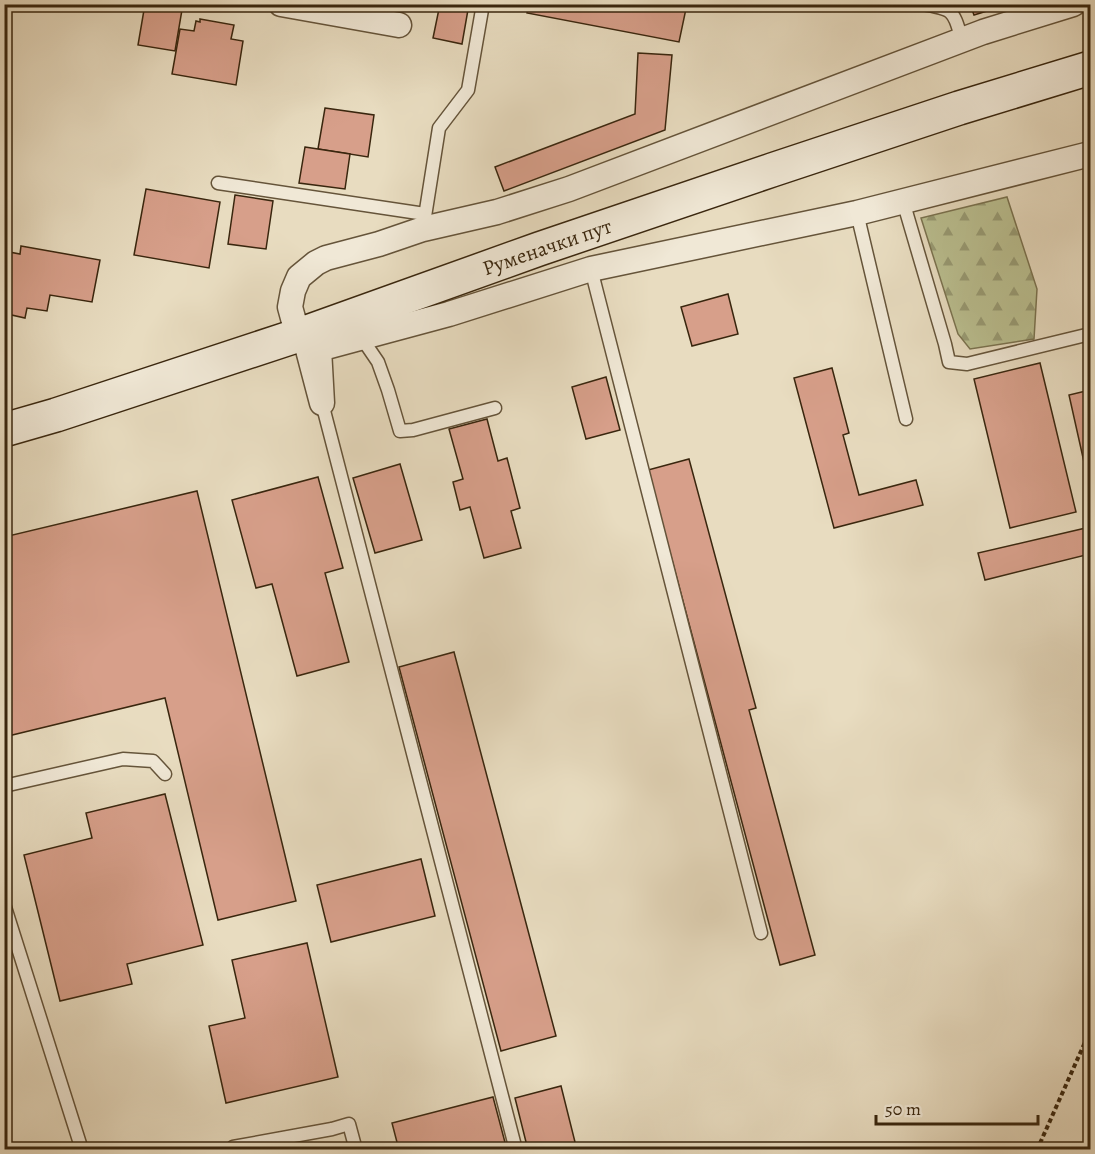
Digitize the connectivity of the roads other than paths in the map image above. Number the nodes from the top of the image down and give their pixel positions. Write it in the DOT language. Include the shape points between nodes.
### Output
graph roads {
  1 [pos="282,4"];
  2 [pos="483,4"];
  3 [pos="922,4"];
  4 [pos="1073,4"];
  5 [pos="399,25"];
  6 [pos="962,40"];
  7 [pos="1090,68"];
  8 [pos="1090,154"];
  9 [pos="218,183"];
  10 [pos="903,201"];
  11 [pos="857,213"];
  12 [pos="424,222"];
  13 [pos="591,269"];
  14 [pos="1090,334"];
  15 [pos="299,335"];
  16 [pos="361,337"];
  17 [pos="322,403"];
  18 [pos="495,408"];
  19 [pos="906,419"];
  20 [pos="4,430"];
  21 [pos="165,774"];
  22 [pos="4,786"];
  23 [pos="4,904"];
  24 [pos="761,933"];
  25 [pos="82,1149"];
  26 [pos="233,1149"];
  27 [pos="356,1149"];
  28 [pos="516,1149"];
  1 -- 5 [label="street"];
  2 -- 12 [label="lane" via="468,90 439,128"];
  3 -- 6 [label="lane" via="950,11"];
  4 -- 6 [label="street"];
  6 -- 12 [label="street" via="569,189 497,212"];
  7 -- 15 [label="main road, Руменачки пут" via="728,185"];
  8 -- 10 [label="street"];
  9 -- 12 [label="lane"];
  10 -- 11 [label="street"];
  10 -- 14 [label="lane" via="949,362 967,364"];
  11 -- 13 [label="street"];
  11 -- 19 [label="lane"];
  12 -- 15 [label="street" via="379,244 326,258 307,269 299,277 291,299"];
  13 -- 16 [label="street"];
  13 -- 24 [label="lane"];
  15 -- 17 [label="street" via="307,346"];
  15 -- 20 [label="main road, Руменачки пут"];
  16 -- 17 [label="street" via="319,349"];
  16 -- 18 [label="lane" via="378,362 400,431"];
  17 -- 28 [label="lane"];
  21 -- 22 [label="lane" via="153,761 123,759"];
  23 -- 25 [label="lane"];
  26 -- 27 [label="lane" via="349,1124"];
}
